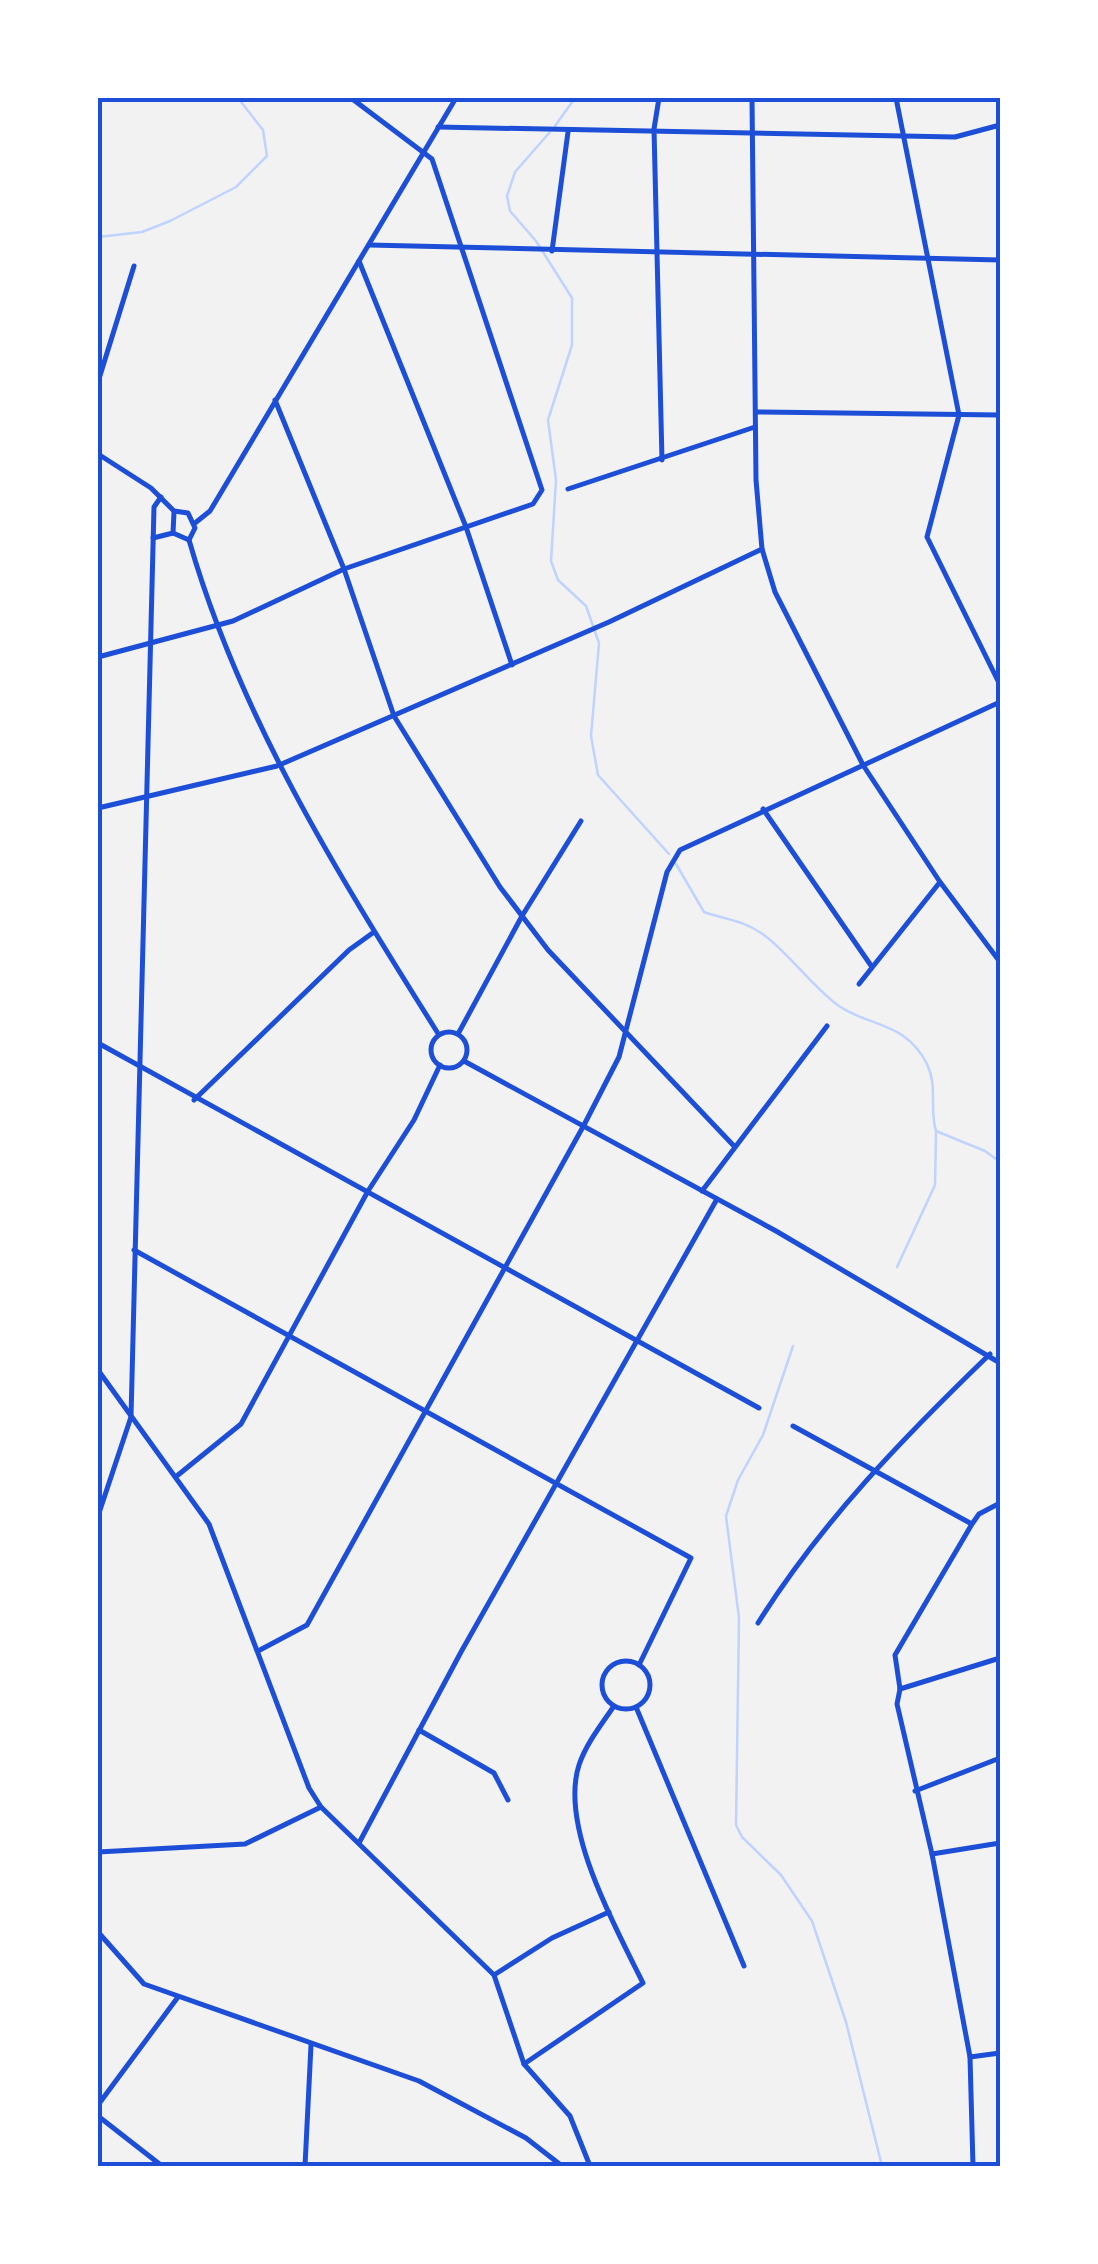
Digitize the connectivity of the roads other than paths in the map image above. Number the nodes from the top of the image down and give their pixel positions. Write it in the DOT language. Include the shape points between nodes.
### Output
graph roads {
  1 [pos="351,98"];
  2 [pos="456,98"];
  3 [pos="659,98"];
  4 [pos="752,98"];
  5 [pos="896,98"];
  6 [pos="1000,125"];
  7 [pos="438,128"];
  8 [pos="568,132"];
  9 [pos="654,132"];
  10 [pos="754,132"];
  11 [pos="904,136"];
  12 [pos="425,149"];
  13 [pos="367,245"];
  14 [pos="465,249"];
  15 [pos="552,250"];
  16 [pos="657,253"];
  17 [pos="755,255"];
  18 [pos="928,258"];
  19 [pos="358,260"];
  20 [pos="1000,260"];
  21 [pos="134,266"];
  22 [pos="98,382"];
  23 [pos="275,400"];
  24 [pos="756,412"];
  25 [pos="959,415"];
  26 [pos="1000,415"];
  27 [pos="756,426"];
  28 [pos="98,454"];
  29 [pos="662,460"];
  30 [pos="568,490"];
  31 [pos="161,497"];
  32 [pos="174,512"];
  33 [pos="195,523"];
  34 [pos="466,527"];
  35 [pos="173,533"];
  36 [pos="154,538"];
  37 [pos="189,540"];
  38 [pos="762,550"];
  39 [pos="344,568"];
  40 [pos="215,627"];
  41 [pos="150,642"];
  42 [pos="98,656"];
  43 [pos="512,665"];
  44 [pos="1000,685"];
  45 [pos="1000,702"];
  46 [pos="394,716"];
  47 [pos="863,764"];
  48 [pos="277,766"];
  49 [pos="145,796"];
  50 [pos="98,808"];
  51 [pos="763,809"];
  52 [pos="580,821"];
  53 [pos="940,882"];
  54 [pos="522,916"];
  55 [pos="374,932"];
  56 [pos="1000,962"];
  57 [pos="872,967"];
  58 [pos="859,984"];
  59 [pos="827,1026"];
  60 [pos="627,1031"];
  61 [pos="458,1034"];
  62 [pos="439,1036"];
  63 [pos="98,1042"];
  64 [pos="464,1062"];
  65 [pos="138,1064"];
  66 [pos="440,1065"];
  67 [pos="194,1100"];
  68 [pos="584,1125"];
  69 [pos="734,1145"];
  70 [pos="702,1190"];
  71 [pos="368,1191"];
  72 [pos="717,1198"];
  73 [pos="134,1250"];
  74 [pos="502,1266"];
  75 [pos="290,1332"];
  76 [pos="638,1342"];
  77 [pos="990,1354"];
  78 [pos="1000,1363"];
  79 [pos="98,1370"];
  80 [pos="759,1408"];
  81 [pos="424,1410"];
  82 [pos="131,1417"];
  83 [pos="793,1426"];
  84 [pos="875,1471"];
  85 [pos="178,1476"];
  86 [pos="559,1482"];
  87 [pos="1000,1503"];
  88 [pos="98,1510"];
  89 [pos="972,1524"];
  90 [pos="758,1623"];
  91 [pos="258,1651"];
  92 [pos="1000,1658"];
  93 [pos="639,1665"];
  94 [pos="900,1688"];
  95 [pos="614,1706"];
  96 [pos="636,1707"];
  97 [pos="419,1730"];
  98 [pos="1000,1758"];
  99 [pos="916,1792"];
  100 [pos="508,1800"];
  101 [pos="321,1807"];
  102 [pos="358,1843"];
  103 [pos="1000,1843"];
  104 [pos="98,1852"];
  105 [pos="932,1854"];
  106 [pos="609,1912"];
  107 [pos="98,1932"];
  108 [pos="744,1966"];
  109 [pos="494,1975"];
  110 [pos="178,1996"];
  111 [pos="311,2045"];
  112 [pos="1000,2053"];
  113 [pos="970,2057"];
  114 [pos="524,2064"];
  115 [pos="98,2105"];
  116 [pos="98,2116"];
  117 [pos="162,2166"];
  118 [pos="305,2166"];
  119 [pos="561,2166"];
  120 [pos="590,2166"];
  121 [pos="973,2166"];
  1 -- 12 [label="street"];
  2 -- 7 [label="street"];
  3 -- 9 [label="street"];
  4 -- 10 [label="street"];
  5 -- 11 [label="street"];
  6 -- 11 [label="street" via="955,137"];
  7 -- 8 [label="street"];
  7 -- 12 [label="street"];
  8 -- 9 [label="street"];
  8 -- 15 [label="street"];
  9 -- 10 [label="street"];
  9 -- 16 [label="street"];
  10 -- 11 [label="street"];
  10 -- 17 [label="street"];
  11 -- 18 [label="street"];
  12 -- 13 [label="street"];
  12 -- 14 [label="street"];
  13 -- 14 [label="street"];
  13 -- 19 [label="street"];
  14 -- 15 [label="street"];
  14 -- 34 [label="street" via="542,490 534,504"];
  15 -- 16 [label="street"];
  16 -- 17 [label="street"];
  16 -- 29 [label="street"];
  17 -- 18 [label="street"];
  17 -- 24 [label="street"];
  18 -- 20 [label="street"];
  18 -- 25 [label="street"];
  19 -- 23 [label="street"];
  19 -- 34 [label="street"];
  21 -- 22 [label="street"];
  23 -- 33 [label="street" via="210,511"];
  23 -- 39 [label="street"];
  24 -- 25 [label="street"];
  24 -- 27 [label="street"];
  25 -- 26 [label="street"];
  25 -- 44 [label="street" via="928,538"];
  27 -- 29 [label="street"];
  27 -- 38 [label="street"];
  28 -- 31 [label="street"];
  29 -- 30 [label="street"];
  31 -- 32 [label="street"];
  31 -- 36 [label="street" via="154,508"];
  32 -- 33 [label="street" via="185,511"];
  32 -- 35 [label="street"];
  33 -- 37 [label="street"];
  34 -- 39 [label="street"];
  34 -- 43 [label="street"];
  35 -- 36 [label="street"];
  35 -- 37 [label="street"];
  36 -- 41 [label="street"];
  37 -- 40 [label="street"];
  38 -- 43 [label="street"];
  38 -- 47 [label="street" via="775,592"];
  39 -- 40 [label="street"];
  39 -- 46 [label="street"];
  40 -- 41 [label="street"];
  40 -- 48 [label="street"];
  41 -- 42 [label="street"];
  41 -- 49 [label="street"];
  43 -- 46 [label="street"];
  45 -- 47 [label="street"];
  46 -- 48 [label="street"];
  46 -- 54 [label="street"];
  47 -- 51 [label="street"];
  47 -- 53 [label="street"];
  48 -- 49 [label="street"];
  48 -- 55 [label="street"];
  49 -- 50 [label="street"];
  49 -- 65 [label="street"];
  51 -- 57 [label="street"];
  51 -- 60 [label="street" via="688,844 672,860"];
  52 -- 54 [label="street"];
  53 -- 56 [label="street"];
  53 -- 57 [label="street"];
  54 -- 60 [label="street"];
  54 -- 61 [label="street"];
  55 -- 62 [label="street"];
  55 -- 67 [label="street"];
  57 -- 58 [label="street"];
  59 -- 69 [label="street"];
  60 -- 68 [label="street"];
  60 -- 69 [label="street"];
  61 -- 62 [label="street"];
  61 -- 64 [label="street" via="467,1046"];
  62 -- 66 [label="street" via="432,1050"];
  63 -- 65 [label="street"];
  64 -- 66 [label="street"];
  64 -- 68 [label="street"];
  65 -- 67 [label="street"];
  65 -- 73 [label="street"];
  66 -- 71 [label="street"];
  67 -- 71 [label="street"];
  68 -- 70 [label="street"];
  68 -- 74 [label="street"];
  69 -- 70 [label="street"];
  70 -- 72 [label="street"];
  71 -- 74 [label="street"];
  71 -- 75 [label="street"];
  72 -- 76 [label="street"];
  72 -- 77 [label="street"];
  73 -- 75 [label="street"];
  73 -- 82 [label="street"];
  74 -- 76 [label="street"];
  74 -- 81 [label="street"];
  75 -- 81 [label="street"];
  75 -- 85 [label="street" via="241,1424"];
  76 -- 80 [label="street"];
  76 -- 86 [label="street"];
  77 -- 78 [label="street"];
  77 -- 84 [label="street"];
  79 -- 82 [label="street"];
  81 -- 86 [label="street"];
  81 -- 91 [label="street" via="307,1625"];
  82 -- 85 [label="street"];
  82 -- 88 [label="street"];
  83 -- 84 [label="street"];
  84 -- 89 [label="street"];
  84 -- 90 [label="street" via="832,1518"];
  85 -- 91 [label="street" via="210,1524"];
  86 -- 93 [label="street" via="691,1558"];
  86 -- 97 [label="street"];
  87 -- 89 [label="street"];
  89 -- 94 [label="street" via="894,1662"];
  91 -- 101 [label="street"];
  92 -- 94 [label="street"];
  93 -- 95 [label="street" via="616,1663 606,1673 604,1693"];
  93 -- 96 [label="street" via="650,1689"];
  94 -- 99 [label="street" via="896,1704"];
  95 -- 96 [label="street"];
  95 -- 106 [label="street" via="584,1752 575,1798"];
  96 -- 108 [label="street"];
  97 -- 100 [label="street" via="494,1773"];
  97 -- 102 [label="street"];
  98 -- 99 [label="street"];
  99 -- 105 [label="street"];
  101 -- 102 [label="street"];
  101 -- 104 [label="street" via="246,1844"];
  102 -- 109 [label="street"];
  103 -- 105 [label="street"];
  105 -- 113 [label="street"];
  106 -- 109 [label="street"];
  106 -- 114 [label="street" via="643,1983"];
  107 -- 110 [label="street" via="144,1984"];
  109 -- 114 [label="street"];
  110 -- 111 [label="street"];
  110 -- 115 [label="street"];
  111 -- 118 [label="street"];
  111 -- 119 [label="street" via="472,2106"];
  112 -- 113 [label="street"];
  113 -- 121 [label="street"];
  114 -- 120 [label="street" via="570,2116"];
  116 -- 117 [label="street"];
}
